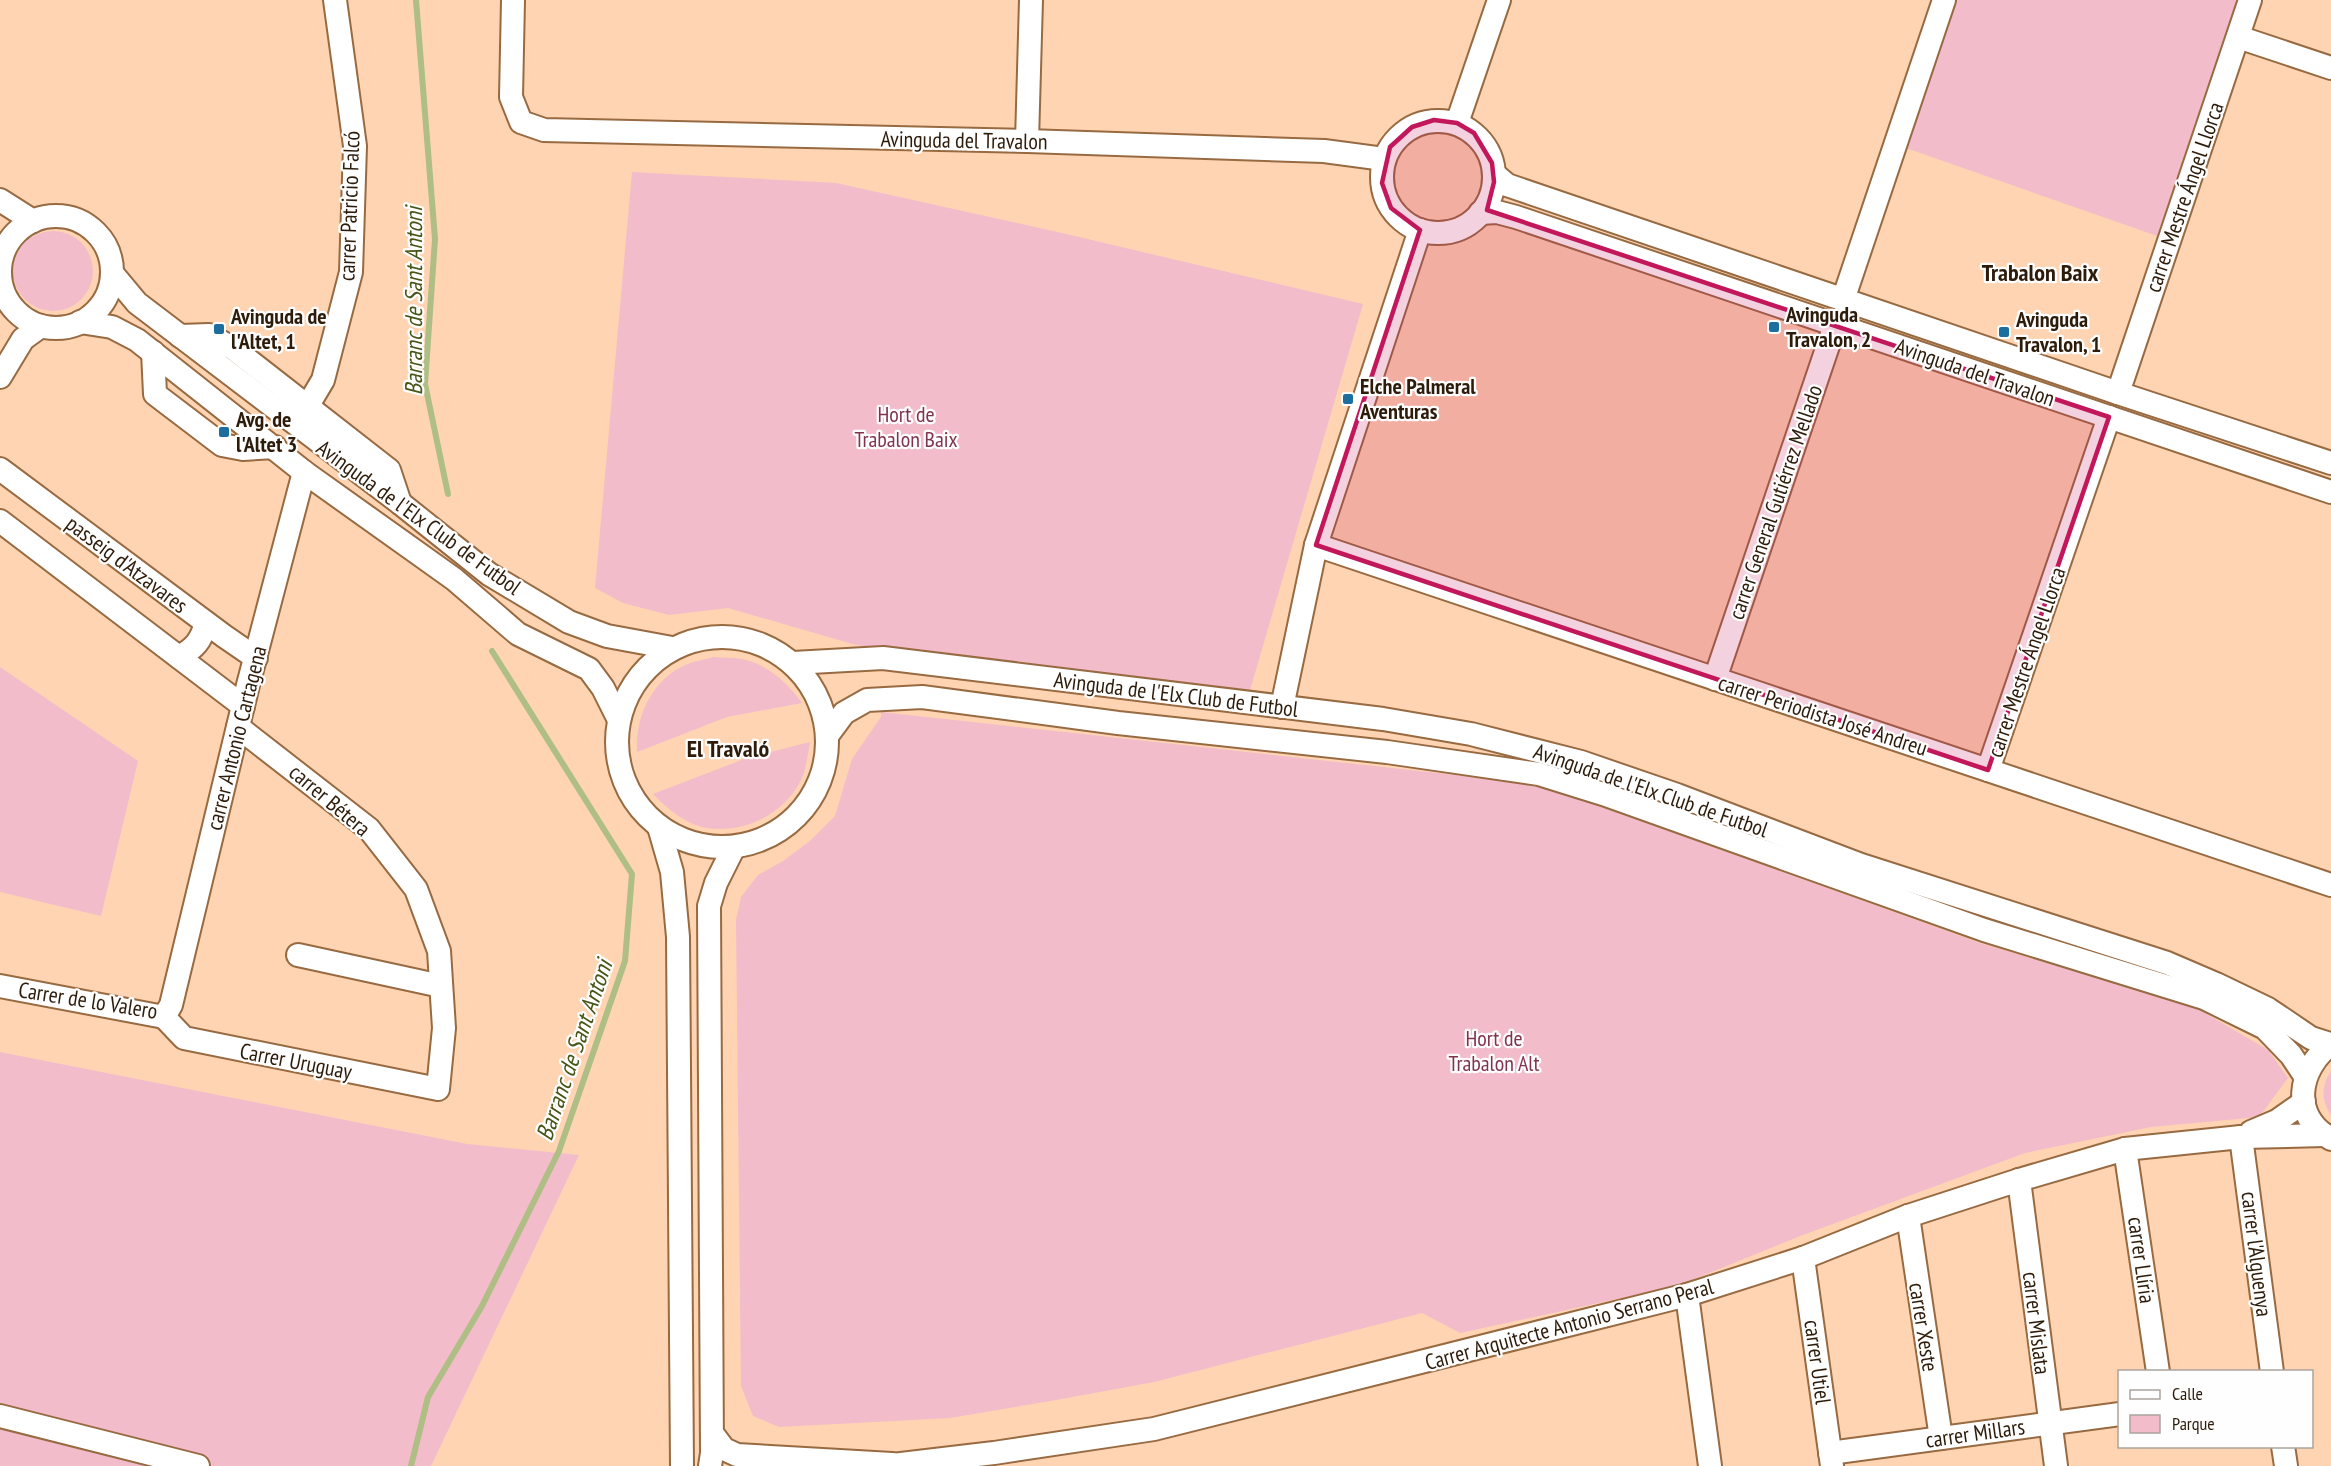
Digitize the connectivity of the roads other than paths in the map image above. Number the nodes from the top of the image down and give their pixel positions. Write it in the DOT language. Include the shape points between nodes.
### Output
graph roads {
  1 [pos="335,0"];
  2 [pos="513,0"];
  3 [pos="1031,0"];
  4 [pos="1499,0"];
  5 [pos="1944,0"];
  6 [pos="2250,0"];
  7 [pos="2238,37"];
  8 [pos="2331,68"];
  9 [pos="1457,123"];
  10 [pos="1027,141"];
  11 [pos="1384,159"];
  12 [pos="1494,174"];
  13 [pos="0,200"];
  14 [pos="1480,213"];
  15 [pos="33,221"];
  16 [pos="1420,230"];
  17 [pos="1,258"];
  18 [pos="112,273"];
  19 [pos="1843,300"];
  20 [pos="4,312"];
  21 [pos="80,322"];
  22 [pos="1835,325"];
  23 [pos="41,326"];
  24 [pos="180,336"];
  25 [pos="153,352"];
  26 [pos="0,377"];
  27 [pos="2118,393"];
  28 [pos="307,406"];
  29 [pos="2109,417"];
  30 [pos="275,447"];
  31 [pos="2331,463"];
  32 [pos="0,469"];
  33 [pos="304,472"];
  34 [pos="2331,492"];
  35 [pos="400,503"];
  36 [pos="0,521"];
  37 [pos="1316,545"];
  38 [pos="206,623"];
  39 [pos="672,648"];
  40 [pos="179,657"];
  41 [pos="255,658"];
  42 [pos="793,663"];
  43 [pos="1715,680"];
  44 [pos="1282,707"];
  45 [pos="241,716"];
  46 [pos="618,718"];
  47 [pos="827,736"];
  48 [pos="1988,770"];
  49 [pos="659,827"];
  50 [pos="734,847"];
  51 [pos="2331,885"];
  52 [pos="298,955"];
  53 [pos="0,986"];
  54 [pos="441,986"];
  55 [pos="168,1011"];
  56 [pos="2331,1044"];
  57 [pos="2305,1076"];
  58 [pos="438,1089"];
  59 [pos="2304,1102"];
  60 [pos="2241,1137"];
  61 [pos="2328,1137"];
  62 [pos="2125,1149"];
  63 [pos="2019,1180"];
  64 [pos="1908,1216"];
  65 [pos="1803,1258"];
  66 [pos="1687,1295"];
  67 [pos="2158,1370"];
  68 [pos="2272,1370"];
  69 [pos="2118,1414"];
  70 [pos="0,1416"];
  71 [pos="2050,1423"];
  72 [pos="712,1433"];
  73 [pos="1941,1438"];
  74 [pos="2283,1448"];
  75 [pos="1831,1459"];
  76 [pos="888,1465"];
  77 [pos="198,1466"];
  78 [pos="682,1466"];
  79 [pos="710,1466"];
  80 [pos="1710,1466"];
  81 [pos="2056,1466"];
  82 [pos="2286,1466"];
  1 -- 28 [label="street, carrer Patricio Falcó" via="355,146 351,272 323,380"];
  2 -- 10 [label="street, Avinguda del Travalon" via="511,97 520,122 544,130"];
  3 -- 10 [label="street"];
  4 -- 9 [label="street"];
  5 -- 19 [label="street"];
  6 -- 7 [label="street, carrer Mestre Ángel Llorca"];
  7 -- 8 [label="street"];
  7 -- 27 [label="street, carrer Mestre Ángel Llorca"];
  9 -- 11 [label="street" via="1434,120 1412,127 1396,139"];
  9 -- 12 [label="street" via="1485,145"];
  10 -- 11 [label="street, Avinguda del Travalon" via="1324,151"];
  11 -- 16 [label="street" via="1382,183 1391,208 1403,221"];
  12 -- 14 [label="street" via="1490,199"];
  12 -- 19 [label="street, Avinguda del Travalon" via="1507,185"];
  13 -- 15 [label="street"];
  14 -- 16 [label="street" via="1467,225 1450,231"];
  14 -- 22 [label="street, Avinguda del Travalon" via="1516,217"];
  15 -- 17 [label="street" via="13,235"];
  15 -- 18 [label="street" via="62,216 87,225 105,244"];
  16 -- 37 [label="street"];
  17 -- 20 [label="street"];
  18 -- 21 [label="street" via="101,305"];
  18 -- 24 [label="street, Avinguda de l'Elx Club de Futbol" via="137,303"];
  19 -- 27 [label="street, Avinguda del Travalon"];
  20 -- 23 [label="street"];
  21 -- 23 [label="street" via="62,327"];
  21 -- 25 [label="street, Avinguda de l'Elx Club de Futbol" via="112,327"];
  22 -- 29 [label="street, Avinguda del Travalon"];
  22 -- 43 [label="street, carrer General Gutiérrez Mellado"];
  23 -- 26 [label="street" via="23,339"];
  24 -- 28 [label="street" via="209,335 234,349"];
  24 -- 35 [label="street, Avinguda de l'Elx Club de Futbol"];
  25 -- 30 [label="street, Avinguda de l'Elx Club de Futbol"];
  25 -- 30 [label="street" via="155,394 222,445 243,449"];
  27 -- 31 [label="street, Avinguda del Travalon"];
  28 -- 35 [label="street" via="388,470"];
  29 -- 34 [label="street, Avinguda del Travalon"];
  29 -- 48 [label="street, carrer Mestre Ángel Llorca"];
  30 -- 33 [label="street, Avinguda de l'Elx Club de Futbol"];
  32 -- 38 [label="street, passeig d'Atzavares"];
  33 -- 41 [label="street, carrer Antonio Cartagena"];
  33 -- 46 [label="street, Avinguda de l'Elx Club de Futbol" via="454,579 518,634 589,669"];
  35 -- 39 [label="street, Avinguda de l'Elx Club de Futbol" via="489,574 569,622 607,636"];
  36 -- 40 [label="street, passeig d'Atzavares"];
  37 -- 43 [label="street, carrer Periodista José Andreu"];
  37 -- 44 [label="street"];
  38 -- 40 [label="street" via="194,649"];
  38 -- 41 [label="street, passeig d'Atzavares"];
  39 -- 42 [label="street" via="719,636 763,645"];
  39 -- 46 [label="street" via="637,679"];
  40 -- 45 [label="street, passeig d'Atzavares"];
  41 -- 45 [label="street, carrer Antonio Cartagena"];
  42 -- 44 [label="street, Avinguda de l'Elx Club de Futbol" via="883,658"];
  42 -- 47 [label="street" via="814,690"];
  43 -- 48 [label="street, carrer Periodista José Andreu"];
  44 -- 56 [label="street, Avinguda de l'Elx Club de Futbol" via="1471,734 1581,762 1861,865 2167,963 2268,1009 2311,1038"];
  45 -- 54 [label="street, carrer Bétera" via="369,828 416,889 439,951"];
  45 -- 55 [label="street, carrer Antonio Cartagena"];
  46 -- 49 [label="street" via="616,746 626,788"];
  47 -- 50 [label="street" via="827,756 815,793 791,822 762,840"];
  47 -- 57 [label="street, Avinguda de l'Elx Club de Futbol" via="844,713 867,700 922,697 1387,752 1539,774 1984,930 2204,998 2265,1028 2292,1054"];
  48 -- 51 [label="street, carrer Periodista José Andreu"];
  49 -- 50 [label="street" via="676,837 718,848"];
  49 -- 78 [label="street" via="672,872 678,937"];
  50 -- 72 [label="street" via="709,906"];
  52 -- 54 [label="street"];
  53 -- 55 [label="street, Carrer de lo Valero"];
  54 -- 58 [label="street, carrer Bétera" via="444,1028"];
  55 -- 58 [label="street, Carrer Uruguay" via="184,1038"];
  56 -- 57 [label="street" via="2315,1058"];
  57 -- 59 [label="street"];
  59 -- 60 [label="street, Carrer Arquitecte Antonio Serrano Peral" via="2277,1121"];
  59 -- 61 [label="street" via="2311,1120"];
  60 -- 61 [label="street, Carrer Arquitecte Antonio Serrano Peral"];
  60 -- 62 [label="street, Carrer Arquitecte Antonio Serrano Peral"];
  60 -- 68 [label="street, carrer l'Alguenya"];
  62 -- 63 [label="street, Carrer Arquitecte Antonio Serrano Peral"];
  62 -- 67 [label="street, carrer Llíria"];
  63 -- 64 [label="street, Carrer Arquitecte Antonio Serrano Peral"];
  63 -- 71 [label="street, carrer Mislata"];
  64 -- 65 [label="street, Carrer Arquitecte Antonio Serrano Peral"];
  64 -- 73 [label="street, carrer Xeste"];
  65 -- 66 [label="street, Carrer Arquitecte Antonio Serrano Peral"];
  65 -- 75 [label="street, carrer Utiel"];
  66 -- 76 [label="street, Carrer Arquitecte Antonio Serrano Peral" via="1154,1429"];
  66 -- 80 [label="street"];
  69 -- 71 [label="street, carrer Millars"];
  70 -- 77 [label="street"];
  71 -- 73 [label="street, carrer Millars"];
  71 -- 81 [label="street, carrer Mislata"];
  72 -- 76 [label="street, Carrer Arquitecte Antonio Serrano Peral" via="724,1449 737,1455"];
  72 -- 79 [label="street"];
  73 -- 75 [label="street, carrer Millars"];
  74 -- 82 [label="street"];
}
